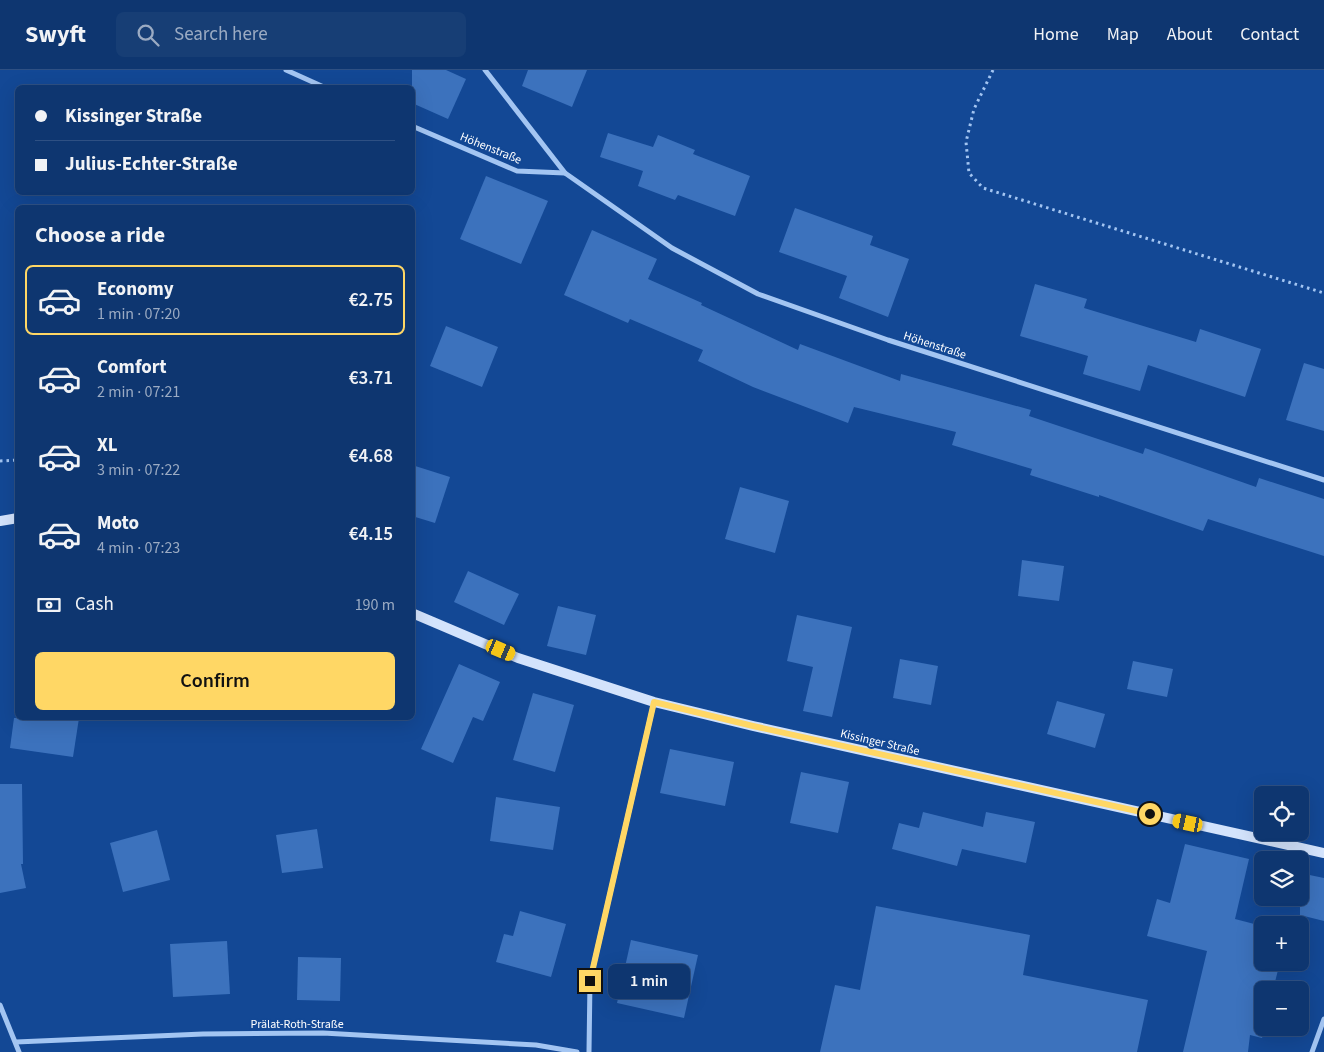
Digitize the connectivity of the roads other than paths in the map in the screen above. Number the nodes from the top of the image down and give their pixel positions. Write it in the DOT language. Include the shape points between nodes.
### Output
graph roads {
  1 [pos="286,70"];
  2 [pos="485,70"];
  3 [pos="319,85"];
  4 [pos="415,127"];
  5 [pos="566,173"];
  6 [pos="1324,480"];
  7 [pos="15,518"];
  8 [pos="0,521"];
  9 [pos="415,614"];
  10 [pos="654,702"];
  11 [pos="1324,853"];
  12 [pos="0,1005"];
  13 [pos="1324,1019"];
  14 [pos="16,1042"];
  15 [pos="19,1052"];
  16 [pos="577,1052"];
  17 [pos="589,1052"];
  18 [pos="1312,1052"];
  1 -- 3 [label="street"];
  2 -- 5 [label="street, Höhenstraße"];
  4 -- 5 [label="street, Höhenstraße" via="517,171"];
  5 -- 6 [label="street, Höhenstraße" via="672,248 758,294 888,340"];
  7 -- 8 [label="street"];
  9 -- 10 [label="street, Kissinger Straße" via="518,658"];
  10 -- 11 [label="street, Kissinger Straße"];
  10 -- 17 [label="street" via="590,981"];
  12 -- 14 [label="street"];
  13 -- 18 [label="street"];
  14 -- 15 [label="street"];
  14 -- 16 [label="street, Prälat-Roth-Straße" via="203,1034 323,1033 536,1045"];
}
